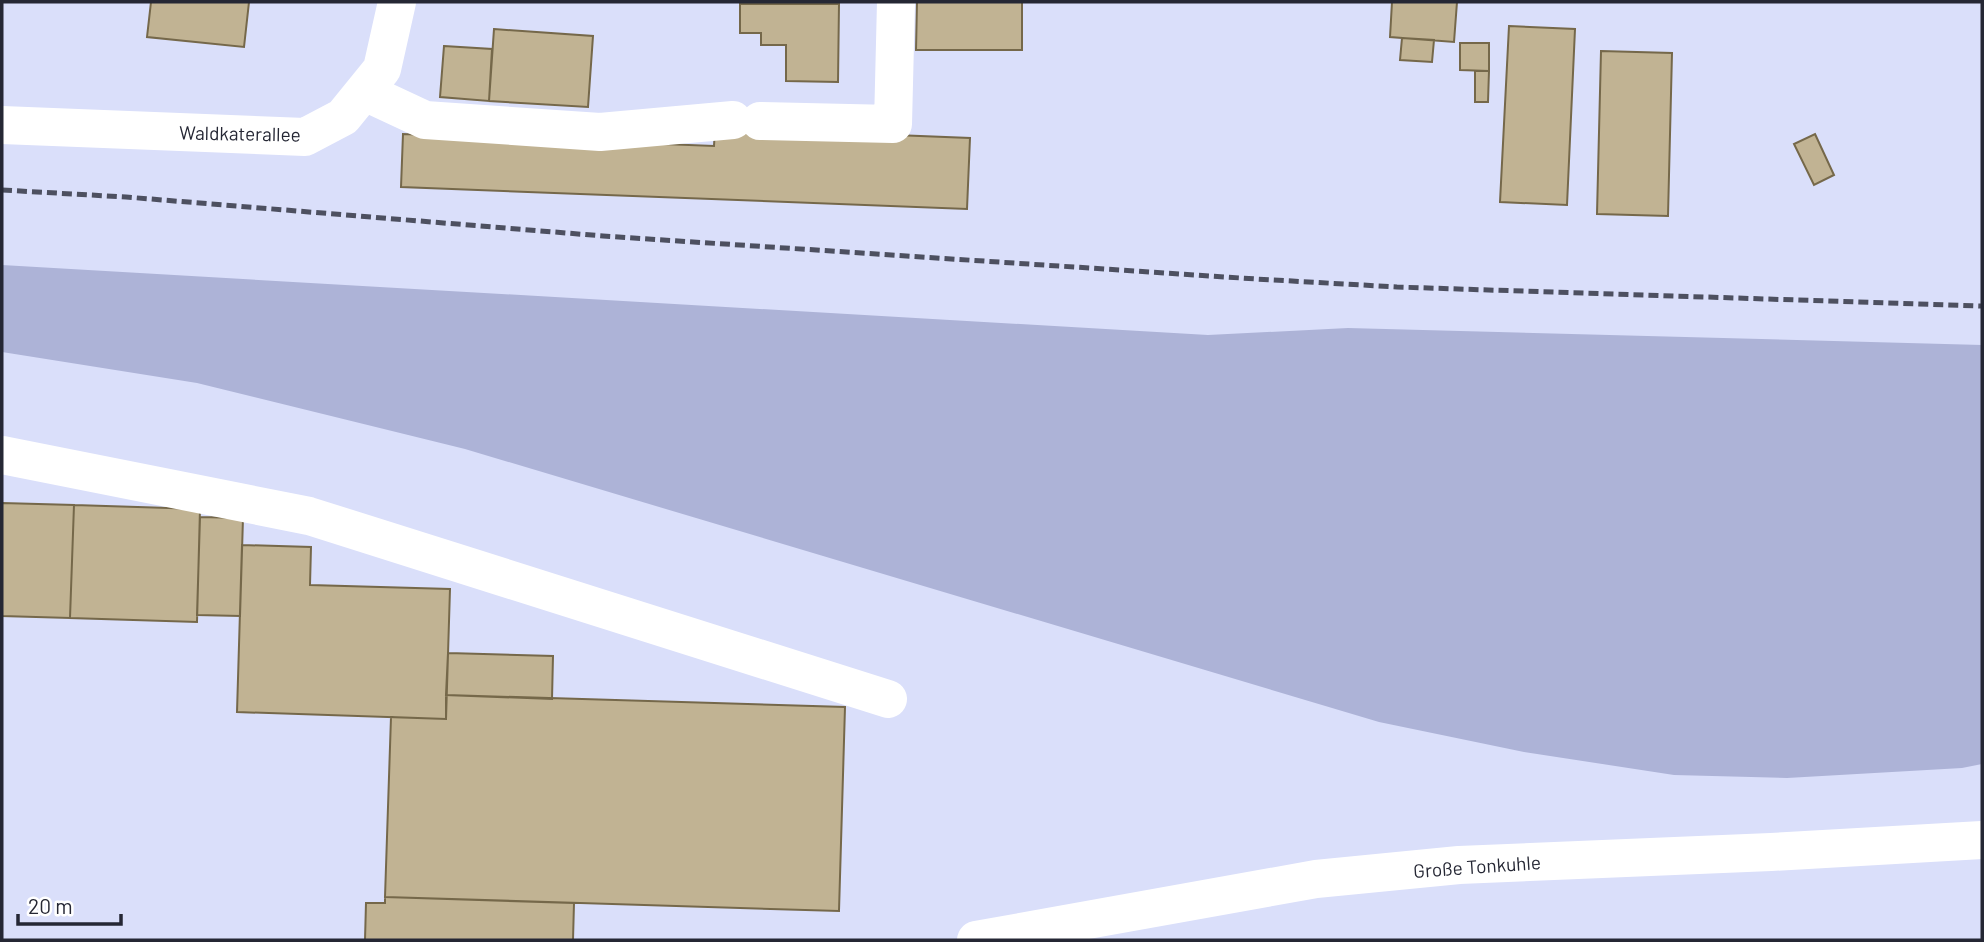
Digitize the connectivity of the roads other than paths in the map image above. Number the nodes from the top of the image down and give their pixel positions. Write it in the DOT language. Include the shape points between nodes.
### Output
graph roads {
  1 [pos="397,2"];
  2 [pos="896,2"];
  3 [pos="365,92"];
  4 [pos="2,125"];
  5 [pos="2,455"];
  6 [pos="888,699"];
  7 [pos="1982,840"];
  8 [pos="1079,930"];
  9 [pos="976,940"];
  1 -- 3 [label="street, Waldkaterallee" via="382,69"];
  2 -- 3 [label="street" via="893,124 746,120 600,132 425,120"];
  3 -- 4 [label="street, Waldkaterallee" via="343,117 305,137"];
  5 -- 6 [label="street" via="309,516"];
  7 -- 8 [label="street, Große Tonkuhle" via="1459,864 1316,879"];
  8 -- 9 [label="street, Große Tonkuhle"];
}
